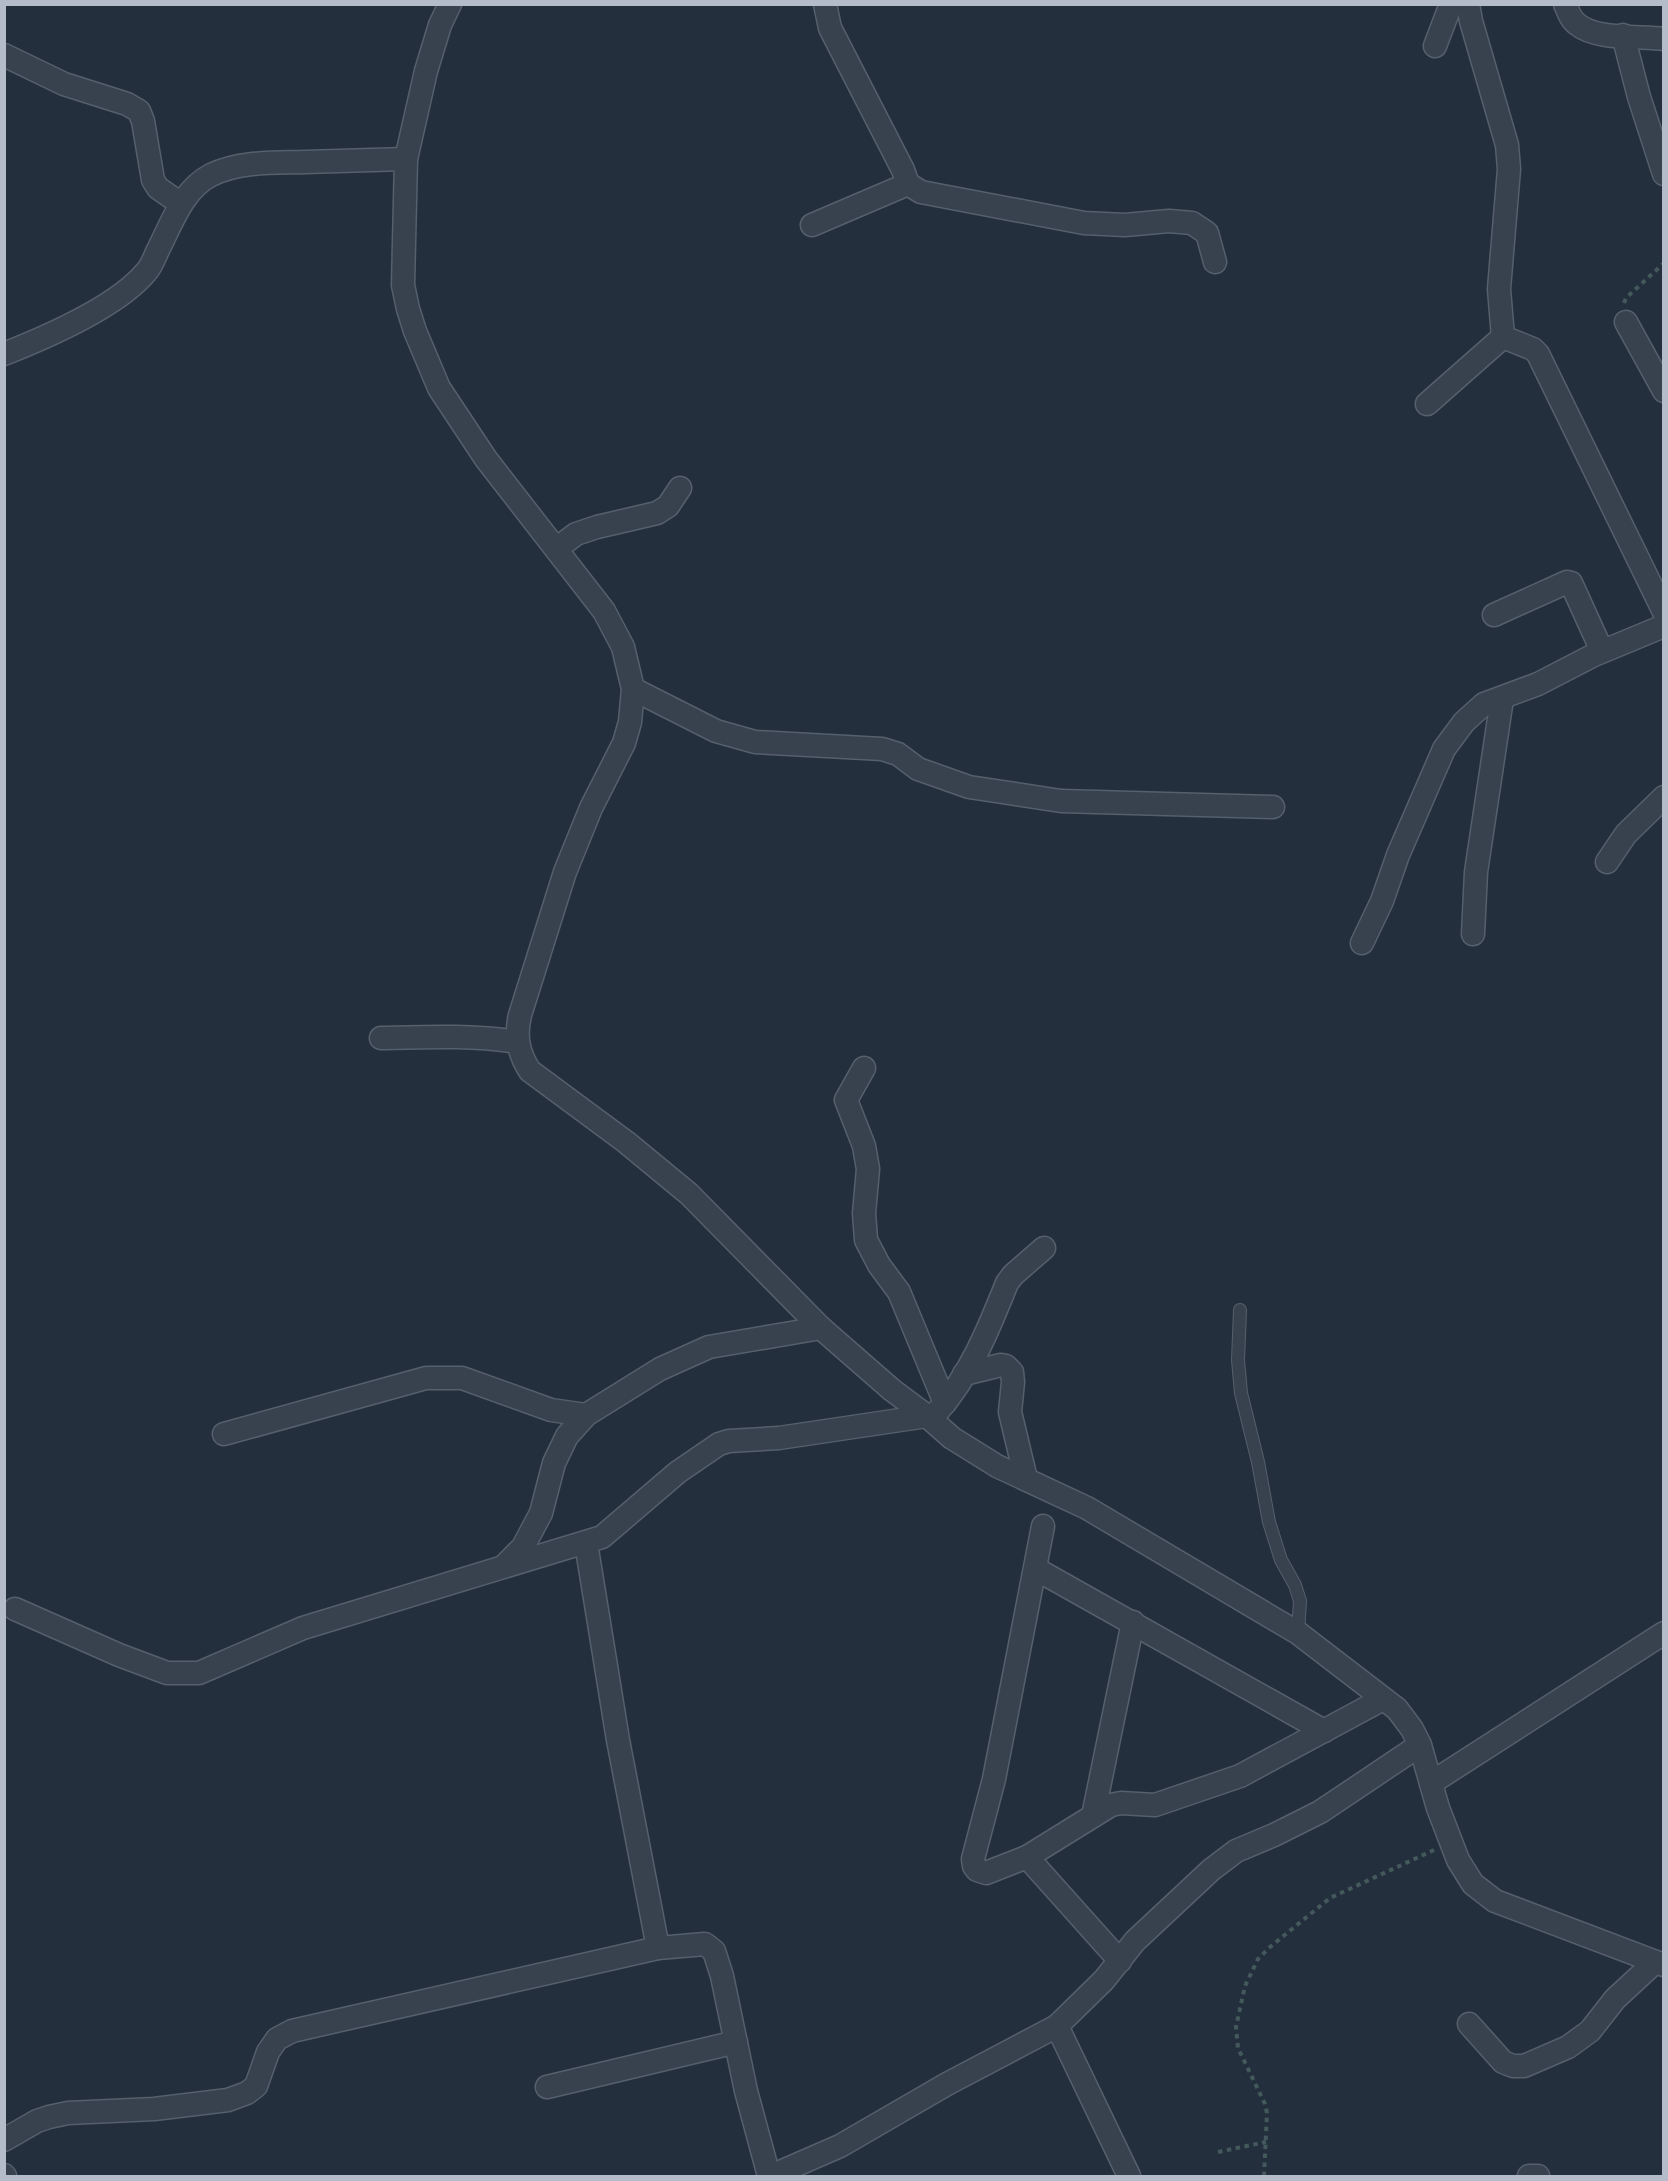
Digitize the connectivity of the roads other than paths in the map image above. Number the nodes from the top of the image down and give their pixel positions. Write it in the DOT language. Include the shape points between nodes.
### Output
graph roads {
  1 [pos="450,4"];
  2 [pos="825,4"];
  3 [pos="1451,4"];
  4 [pos="1468,4"];
  5 [pos="1564,4"];
  6 [pos="1623,35"];
  7 [pos="1664,39"];
  8 [pos="1435,46"];
  9 [pos="4,55"];
  10 [pos="406,159"];
  11 [pos="1664,174"];
  12 [pos="908,184"];
  13 [pos="181,204"];
  14 [pos="812,225"];
  15 [pos="1215,262"];
  16 [pos="1626,322"];
  17 [pos="1503,338"];
  18 [pos="4,354"];
  19 [pos="1664,391"];
  20 [pos="1427,404"];
  21 [pos="681,488"];
  22 [pos="556,549"];
  23 [pos="1664,612"];
  24 [pos="1494,615"];
  25 [pos="1664,626"];
  26 [pos="1602,651"];
  27 [pos="633,689"];
  28 [pos="1502,699"];
  29 [pos="1664,797"];
  30 [pos="1273,807"];
  31 [pos="1607,862"];
  32 [pos="1473,934"];
  33 [pos="1362,943"];
  34 [pos="381,1038"];
  35 [pos="518,1042"];
  36 [pos="864,1068"];
  37 [pos="1044,1248"];
  38 [pos="1240,1310"];
  39 [pos="820,1328"];
  40 [pos="964,1374"];
  41 [pos="934,1413"];
  42 [pos="586,1415"];
  43 [pos="224,1434"];
  44 [pos="1026,1479"];
  45 [pos="1043,1526"];
  46 [pos="586,1543"];
  47 [pos="503,1567"];
  48 [pos="1036,1569"];
  49 [pos="15,1609"];
  50 [pos="1133,1622"];
  51 [pos="1664,1633"];
  52 [pos="1298,1634"];
  53 [pos="1383,1699"];
  54 [pos="1324,1731"];
  55 [pos="1420,1745"];
  56 [pos="1431,1783"];
  57 [pos="1093,1816"];
  58 [pos="1027,1857"];
  59 [pos="658,1948"];
  60 [pos="1120,1961"];
  61 [pos="1659,1964"];
  62 [pos="1469,2024"];
  63 [pos="1057,2026"];
  64 [pos="736,2042"];
  65 [pos="547,2087"];
  66 [pos="4,2140"];
  67 [pos="770,2176"];
  68 [pos="1129,2176"];
  69 [pos="1529,2176"];
  70 [pos="1538,2176"];
  1 -- 10 [label="street" via="426,71"];
  2 -- 12 [label="street" via="830,28"];
  3 -- 8 [label="street"];
  4 -- 17 [label="street" via="1507,145 1509,169 1499,289"];
  5 -- 6 [label="street" via="1574,23 1583,29"];
  6 -- 7 [label="street"];
  6 -- 11 [label="street"];
  9 -- 13 [label="street" via="64,84 139,111 153,180"];
  10 -- 13 [label="street" via="230,168 194,187"];
  10 -- 22 [label="street" via="403,285 415,331 439,388 486,459"];
  12 -- 14 [label="street"];
  12 -- 15 [label="street" via="921,192 1084,223 1192,223 1207,233"];
  13 -- 18 [label="street" via="148,270 129,290"];
  16 -- 19 [label="street"];
  17 -- 20 [label="street"];
  17 -- 23 [label="street" via="1539,354"];
  21 -- 22 [label="street" via="668,506 657,513 576,534"];
  22 -- 27 [label="street" via="614,628"];
  24 -- 26 [label="street" via="1571,583"];
  25 -- 26 [label="street"];
  26 -- 28 [label="street"];
  27 -- 30 [label="street" via="716,731 755,742 882,749 898,754 918,769 969,788 1061,801"];
  27 -- 35 [label="street" via="624,743 591,808 557,895 520,1015"];
  28 -- 32 [label="street" via="1476,872"];
  28 -- 33 [label="street" via="1484,704 1444,749"];
  29 -- 31 [label="street" via="1626,834"];
  34 -- 35 [label="street" via="436,1036"];
  35 -- 39 [label="street" via="530,1071 689,1194"];
  36 -- 41 [label="street" via="846,1100 864,1146 868,1169 866,1240 899,1292"];
  37 -- 40 [label="street" via="1007,1283"];
  38 -- 52 [label="lane" via="1241,1393 1269,1522 1299,1601"];
  39 -- 41 [label="street" via="892,1390"];
  39 -- 42 [label="street" via="709,1347 660,1369"];
  40 -- 41 [label="street"];
  40 -- 44 [label="street" via="1001,1365 1012,1372 1010,1412"];
  41 -- 44 [label="street" via="952,1438"];
  41 -- 46 [label="street" via="719,1444 678,1472 602,1538"];
  42 -- 43 [label="street" via="551,1410 462,1378 445,1377 426,1378"];
  42 -- 47 [label="street" via="567,1436 554,1463 541,1513 523,1547"];
  44 -- 52 [label="street" via="1087,1508"];
  45 -- 48 [label="street"];
  46 -- 47 [label="street"];
  46 -- 59 [label="street"];
  47 -- 49 [label="street" via="303,1628 200,1673 167,1673"];
  48 -- 50 [label="street"];
  48 -- 58 [label="street" via="994,1779 973,1859 977,1870 986,1873"];
  50 -- 54 [label="street"];
  50 -- 57 [label="street"];
  51 -- 56 [label="street"];
  52 -- 53 [label="street"];
  53 -- 54 [label="street"];
  53 -- 55 [label="street" via="1397,1709"];
  54 -- 57 [label="street" via="1240,1776 1155,1805 1111,1805"];
  55 -- 56 [label="street"];
  55 -- 60 [label="street" via="1320,1812 1236,1851 1135,1941"];
  56 -- 61 [label="street" via="1465,1874 1484,1894"];
  57 -- 58 [label="street"];
  58 -- 60 [label="street"];
  59 -- 64 [label="street" via="705,1944 714,1951"];
  59 -- 66 [label="street" via="292,2031 277,2039 268,2052 256,2086 228,2100 49,2116"];
  60 -- 63 [label="street"];
  61 -- 62 [label="street" via="1615,1999 1590,2031 1568,2047 1524,2066 1503,2062"];
  63 -- 67 [label="street" via="840,2146"];
  63 -- 68 [label="street"];
  64 -- 65 [label="street"];
  64 -- 67 [label="street"];
  69 -- 70 [label="street"];
}
